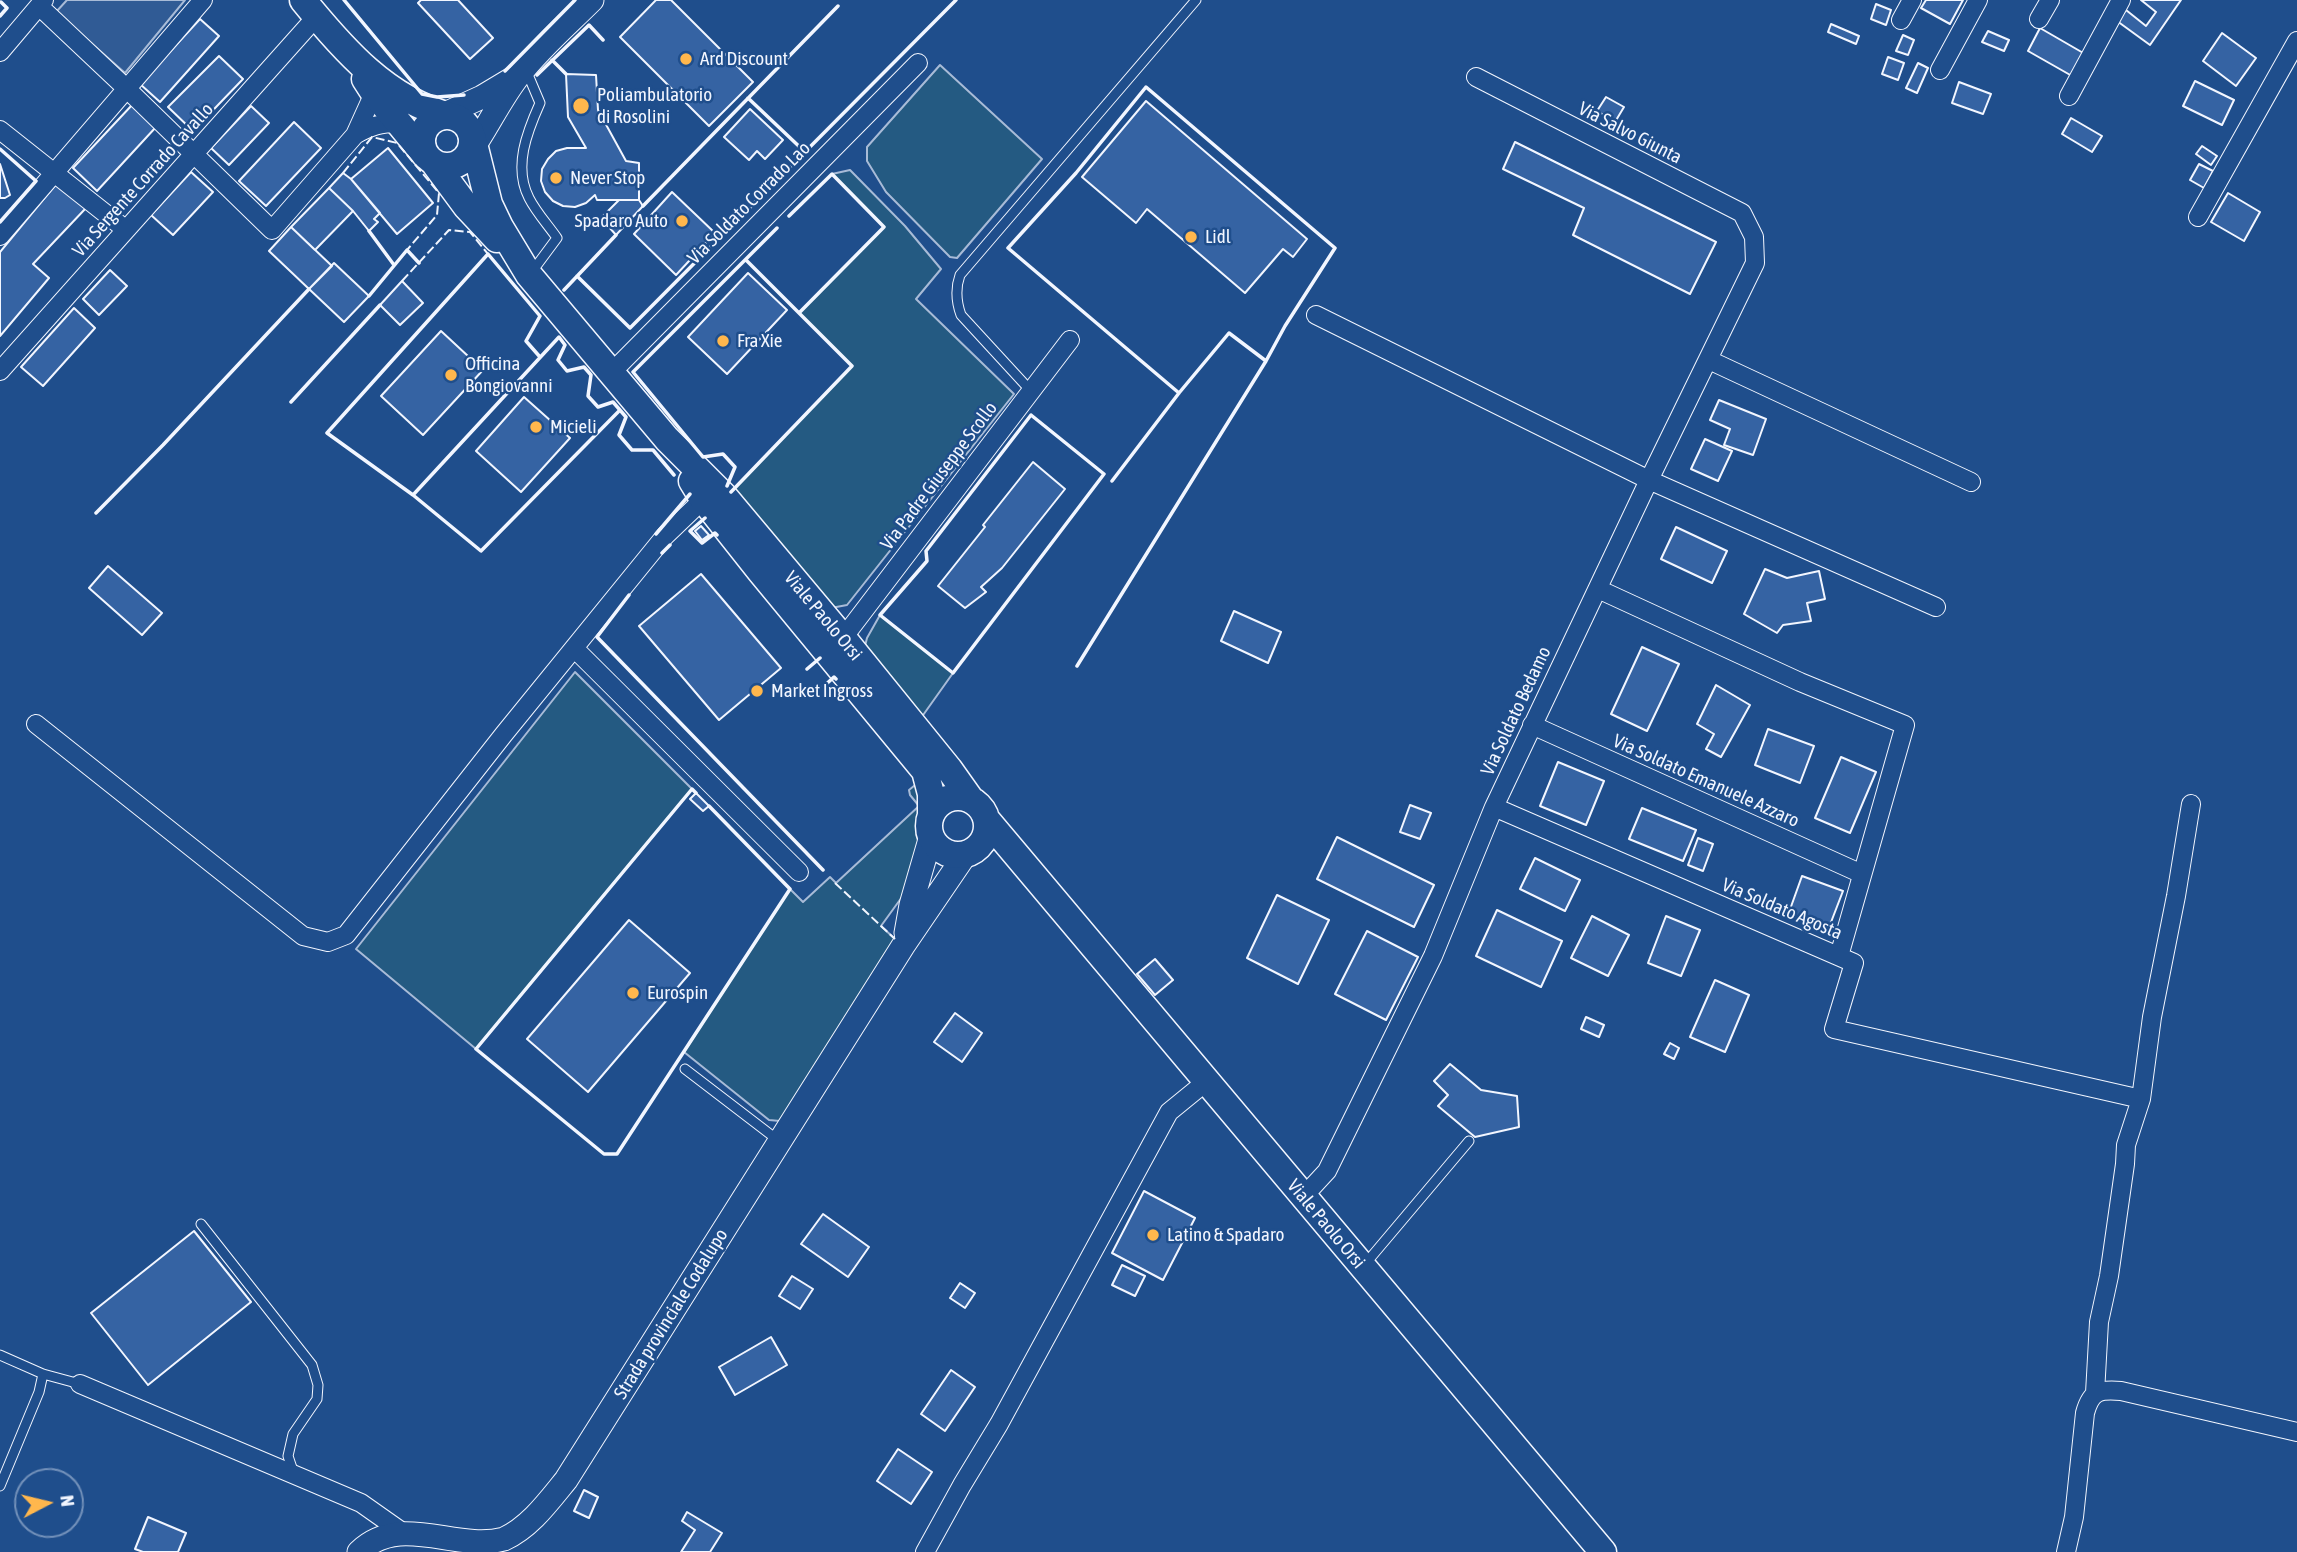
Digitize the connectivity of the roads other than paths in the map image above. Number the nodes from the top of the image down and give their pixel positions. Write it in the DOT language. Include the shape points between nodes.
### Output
graph roads {
  1 [pos="203,0"];
  2 [pos="592,0"];
  3 [pos="1196,0"];
  4 [pos="1912,0"];
  5 [pos="1978,0"];
  6 [pos="2050,0"];
  7 [pos="2121,0"];
  8 [pos="42,3"];
  9 [pos="310,8"];
  10 [pos="2039,19"];
  11 [pos="1901,20"];
  12 [pos="2297,41"];
  13 [pos="0,52"];
  14 [pos="349,54"];
  15 [pos="918,63"];
  16 [pos="1940,70"];
  17 [pos="523,71"];
  18 [pos="1476,78"];
  19 [pos="127,89"];
  20 [pos="374,93"];
  21 [pos="2069,96"];
  22 [pos="443,116"];
  23 [pos="398,123"];
  24 [pos="0,130"];
  25 [pos="355,135"];
  26 [pos="475,142"];
  27 [pos="194,155"];
  28 [pos="431,160"];
  29 [pos="55,172"];
  30 [pos="2198,217"];
  31 [pos="125,229"];
  32 [pos="0,236"];
  33 [pos="1754,237"];
  34 [pos="525,269"];
  35 [pos="1315,315"];
  36 [pos="1070,340"];
  37 [pos="1709,360"];
  38 [pos="0,371"];
  39 [pos="611,373"];
  40 [pos="1030,390"];
  41 [pos="1649,480"];
  42 [pos="1971,482"];
  43 [pos="709,493"];
  44 [pos="760,571"];
  45 [pos="1598,589"];
  46 [pos="1936,607"];
  47 [pos="843,638"];
  48 [pos="575,649"];
  49 [pos="36,724"];
  50 [pos="1532,725"];
  51 [pos="906,749"];
  52 [pos="2191,804"];
  53 [pos="1494,807"];
  54 [pos="979,810"];
  55 [pos="931,825"];
  56 [pos="967,854"];
  57 [pos="799,872"];
  58 [pos="1862,874"];
  59 [pos="1051,894"];
  60 [pos="903,946"];
  61 [pos="1839,956"];
  62 [pos="685,1069"];
  63 [pos="1207,1081"];
  64 [pos="2141,1099"];
  65 [pos="1469,1141"];
  66 [pos="780,1142"];
  67 [pos="1303,1197"];
  68 [pos="201,1224"];
  69 [pos="1362,1267"];
  70 [pos="0,1355"];
  71 [pos="43,1374"];
  72 [pos="80,1384"];
  73 [pos="2095,1393"];
  74 [pos="2297,1432"];
  75 [pos="295,1475"];
  76 [pos="0,1486"];
  77 [pos="405,1534"];
  78 [pos="463,1549"];
  79 [pos="359,1552"];
  80 [pos="925,1552"];
  81 [pos="1603,1552"];
  82 [pos="2066,1552"];
  1 -- 19 [label="street"];
  2 -- 17 [label="street"];
  3 -- 40 [label="lane" via="960,275 956,301 961,314"];
  4 -- 11 [label="street"];
  5 -- 16 [label="street"];
  6 -- 10 [label="street"];
  7 -- 21 [label="street"];
  8 -- 13 [label="street"];
  8 -- 19 [label="street"];
  9 -- 14 [label="main road"];
  9 -- 27 [label="street, Via Sergente Corrado Cavallo"];
  12 -- 30 [label="street"];
  14 -- 20 [label="main road"];
  14 -- 22 [label="main road" via="400,95"];
  15 -- 39 [label="street, Via Soldato Corrado Lao"];
  17 -- 22 [label="street"];
  17 -- 26 [label="street"];
  17 -- 34 [label="lane" via="540,103 527,132 523,180 528,197 557,238"];
  18 -- 33 [label="street, Via Salvo Giunta" via="1742,214"];
  19 -- 27 [label="street"];
  19 -- 29 [label="street"];
  20 -- 23 [label="main road"];
  20 -- 25 [label="street"];
  22 -- 26 [label="main road" via="464,122"];
  22 -- 28 [label="main road" via="430,122 422,135 423,150"];
  23 -- 25 [label="street" via="382,123"];
  23 -- 28 [label="main road"];
  24 -- 29 [label="street"];
  25 -- 27 [label="street" via="272,230"];
  26 -- 28 [label="main road" via="452,166"];
  26 -- 34 [label="main road" via="489,204"];
  27 -- 31 [label="street, Via Sergente Corrado Cavallo"];
  28 -- 34 [label="main road" via="466,206"];
  29 -- 31 [label="street"];
  29 -- 32 [label="street"];
  31 -- 38 [label="street, Via Sergente Corrado Cavallo"];
  33 -- 37 [label="street, Via Soldato Bedamo" via="1755,263"];
  34 -- 39 [label="main road, Viale Paolo Orsi"];
  35 -- 41 [label="street"];
  36 -- 40 [label="street, Via Padre Giuseppe Scollo"];
  37 -- 41 [label="street, Via Soldato Bedamo"];
  37 -- 42 [label="street"];
  39 -- 43 [label="main road, Viale Paolo Orsi"];
  40 -- 47 [label="street, Via Padre Giuseppe Scollo"];
  41 -- 45 [label="street, Via Soldato Bedamo"];
  41 -- 46 [label="street"];
  43 -- 44 [label="main road, Viale Paolo Orsi"];
  43 -- 47 [label="main road, Viale Paolo Orsi"];
  43 -- 48 [label="street" via="665,536"];
  44 -- 47 [label="street" via="787,592 821,633 830,639"];
  44 -- 51 [label="main road, Viale Paolo Orsi"];
  45 -- 50 [label="street, Via Soldato Bedamo"];
  45 -- 58 [label="street" via="1905,725"];
  47 -- 51 [label="street" via="844,655 887,710"];
  47 -- 54 [label="main road, Viale Paolo Orsi"];
  48 -- 49 [label="street" via="346,934 328,942 303,936"];
  48 -- 57 [label="street"];
  50 -- 53 [label="street, Via Soldato Bedamo"];
  50 -- 58 [label="street, Via Soldato Emanuele Azzaro"];
  51 -- 55 [label="main road, Viale Paolo Orsi" via="928,779"];
  52 -- 64 [label="street"];
  53 -- 61 [label="street, Via Soldato Agosta"];
  53 -- 67 [label="street, Via Soldato Bedamo" via="1433,956 1327,1171"];
  54 -- 55 [label="main road" via="960,797 948,798 939,804"];
  54 -- 56 [label="main road" via="984,839"];
  54 -- 59 [label="main road, Viale Paolo Orsi"];
  55 -- 56 [label="main road" via="936,846 954,855"];
  55 -- 60 [label="street"];
  56 -- 59 [label="main road" via="987,855 1006,863"];
  56 -- 60 [label="street, Strada provinciale Codalupo"];
  58 -- 61 [label="street"];
  59 -- 63 [label="main road, Viale Paolo Orsi"];
  60 -- 66 [label="street, Strada provinciale Codalupo"];
  61 -- 64 [label="street, Via Soldato Agosta" via="1854,963 1834,1029"];
  62 -- 66 [label="lane"];
  63 -- 67 [label="main road, Viale Paolo Orsi"];
  63 -- 80 [label="street" via="1169,1112"];
  64 -- 73 [label="street" via="2126,1145 2099,1322"];
  65 -- 69 [label="lane"];
  66 -- 78 [label="street, Strada provinciale Codalupo" via="566,1480 521,1529 503,1540"];
  67 -- 69 [label="main road, Viale Paolo Orsi"];
  68 -- 75 [label="lane" via="312,1365 317,1399 293,1434 288,1456"];
  69 -- 81 [label="main road, Viale Paolo Orsi"];
  70 -- 71 [label="lane"];
  71 -- 72 [label="lane"];
  71 -- 76 [label="lane"];
  72 -- 75 [label="street"];
  73 -- 74 [label="street" via="2121,1391"];
  73 -- 82 [label="street" via="2085,1413"];
  75 -- 77 [label="street" via="361,1503"];
  77 -- 78 [label="street, Strada provinciale Codalupo"];
  77 -- 79 [label="street, Strada provinciale Codalupo" via="384,1537"];
}
